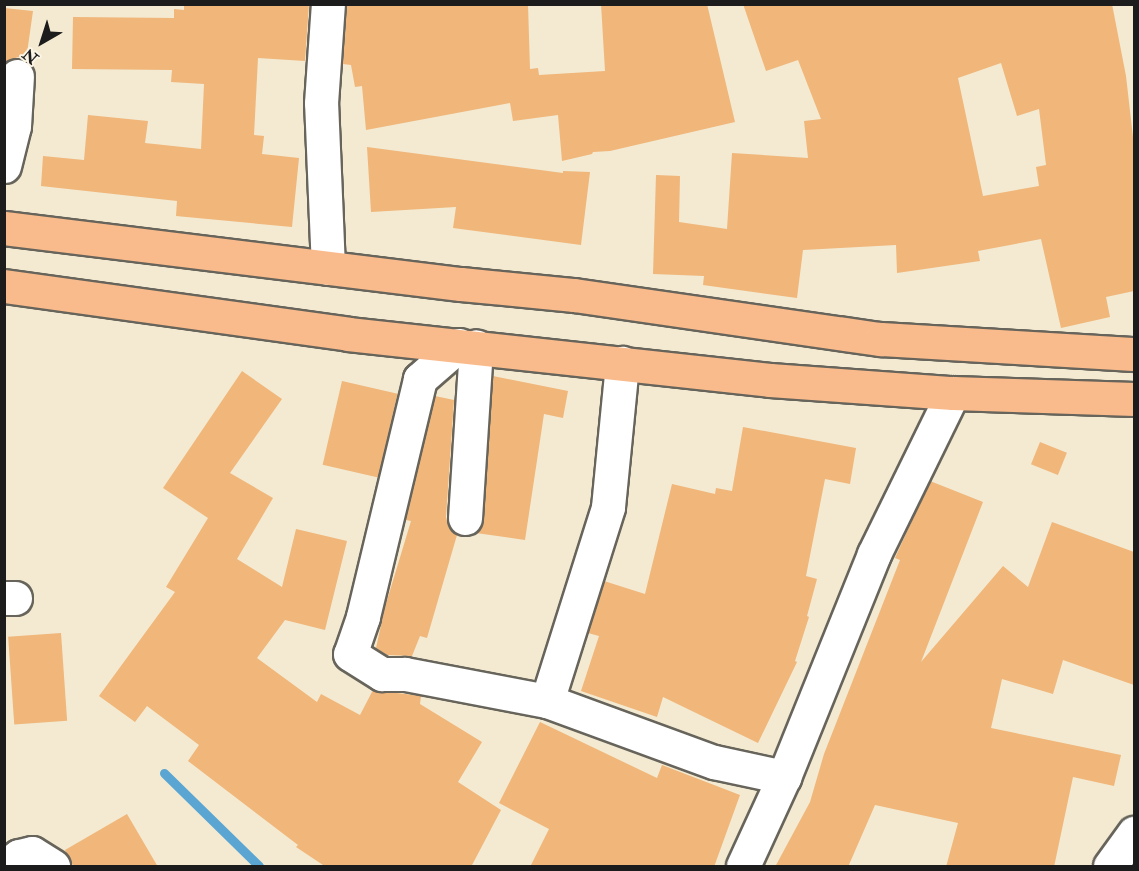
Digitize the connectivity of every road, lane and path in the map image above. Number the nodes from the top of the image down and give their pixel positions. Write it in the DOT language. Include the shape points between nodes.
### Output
graph roads {
  1 [pos="328,4"];
  2 [pos="17,76"];
  3 [pos="4,166"];
  4 [pos="4,228"];
  5 [pos="328,268"];
  6 [pos="4,286"];
  7 [pos="468,346"];
  8 [pos="1134,354"];
  9 [pos="622,363"];
  10 [pos="953,393"];
  11 [pos="1134,399"];
  12 [pos="465,518"];
  13 [pos="547,701"];
  14 [pos="784,777"];
  15 [pos="1134,833"];
  16 [pos="6,867"];
  17 [pos="53,867"];
  18 [pos="743,867"];
  19 [pos="1110,867"];
  1 -- 5 [label="street" via="321,103"];
  2 -- 3 [label="street" via="14,126"];
  4 -- 5 [label="highway"];
  5 -- 8 [label="highway" via="574,295 880,339"];
  6 -- 7 [label="highway" via="348,334"];
  7 -- 9 [label="highway"];
  7 -- 12 [label="street"];
  7 -- 13 [label="street" via="420,379 363,617 350,654 381,674 405,674"];
  9 -- 10 [label="highway" via="770,380"];
  9 -- 13 [label="street" via="608,507"];
  10 -- 11 [label="highway"];
  10 -- 14 [label="street" via="874,554"];
  13 -- 14 [label="street" via="714,762"];
  14 -- 18 [label="street"];
  15 -- 19 [label="street"];
  16 -- 17 [label="street" via="19,856 32,853"];
}
